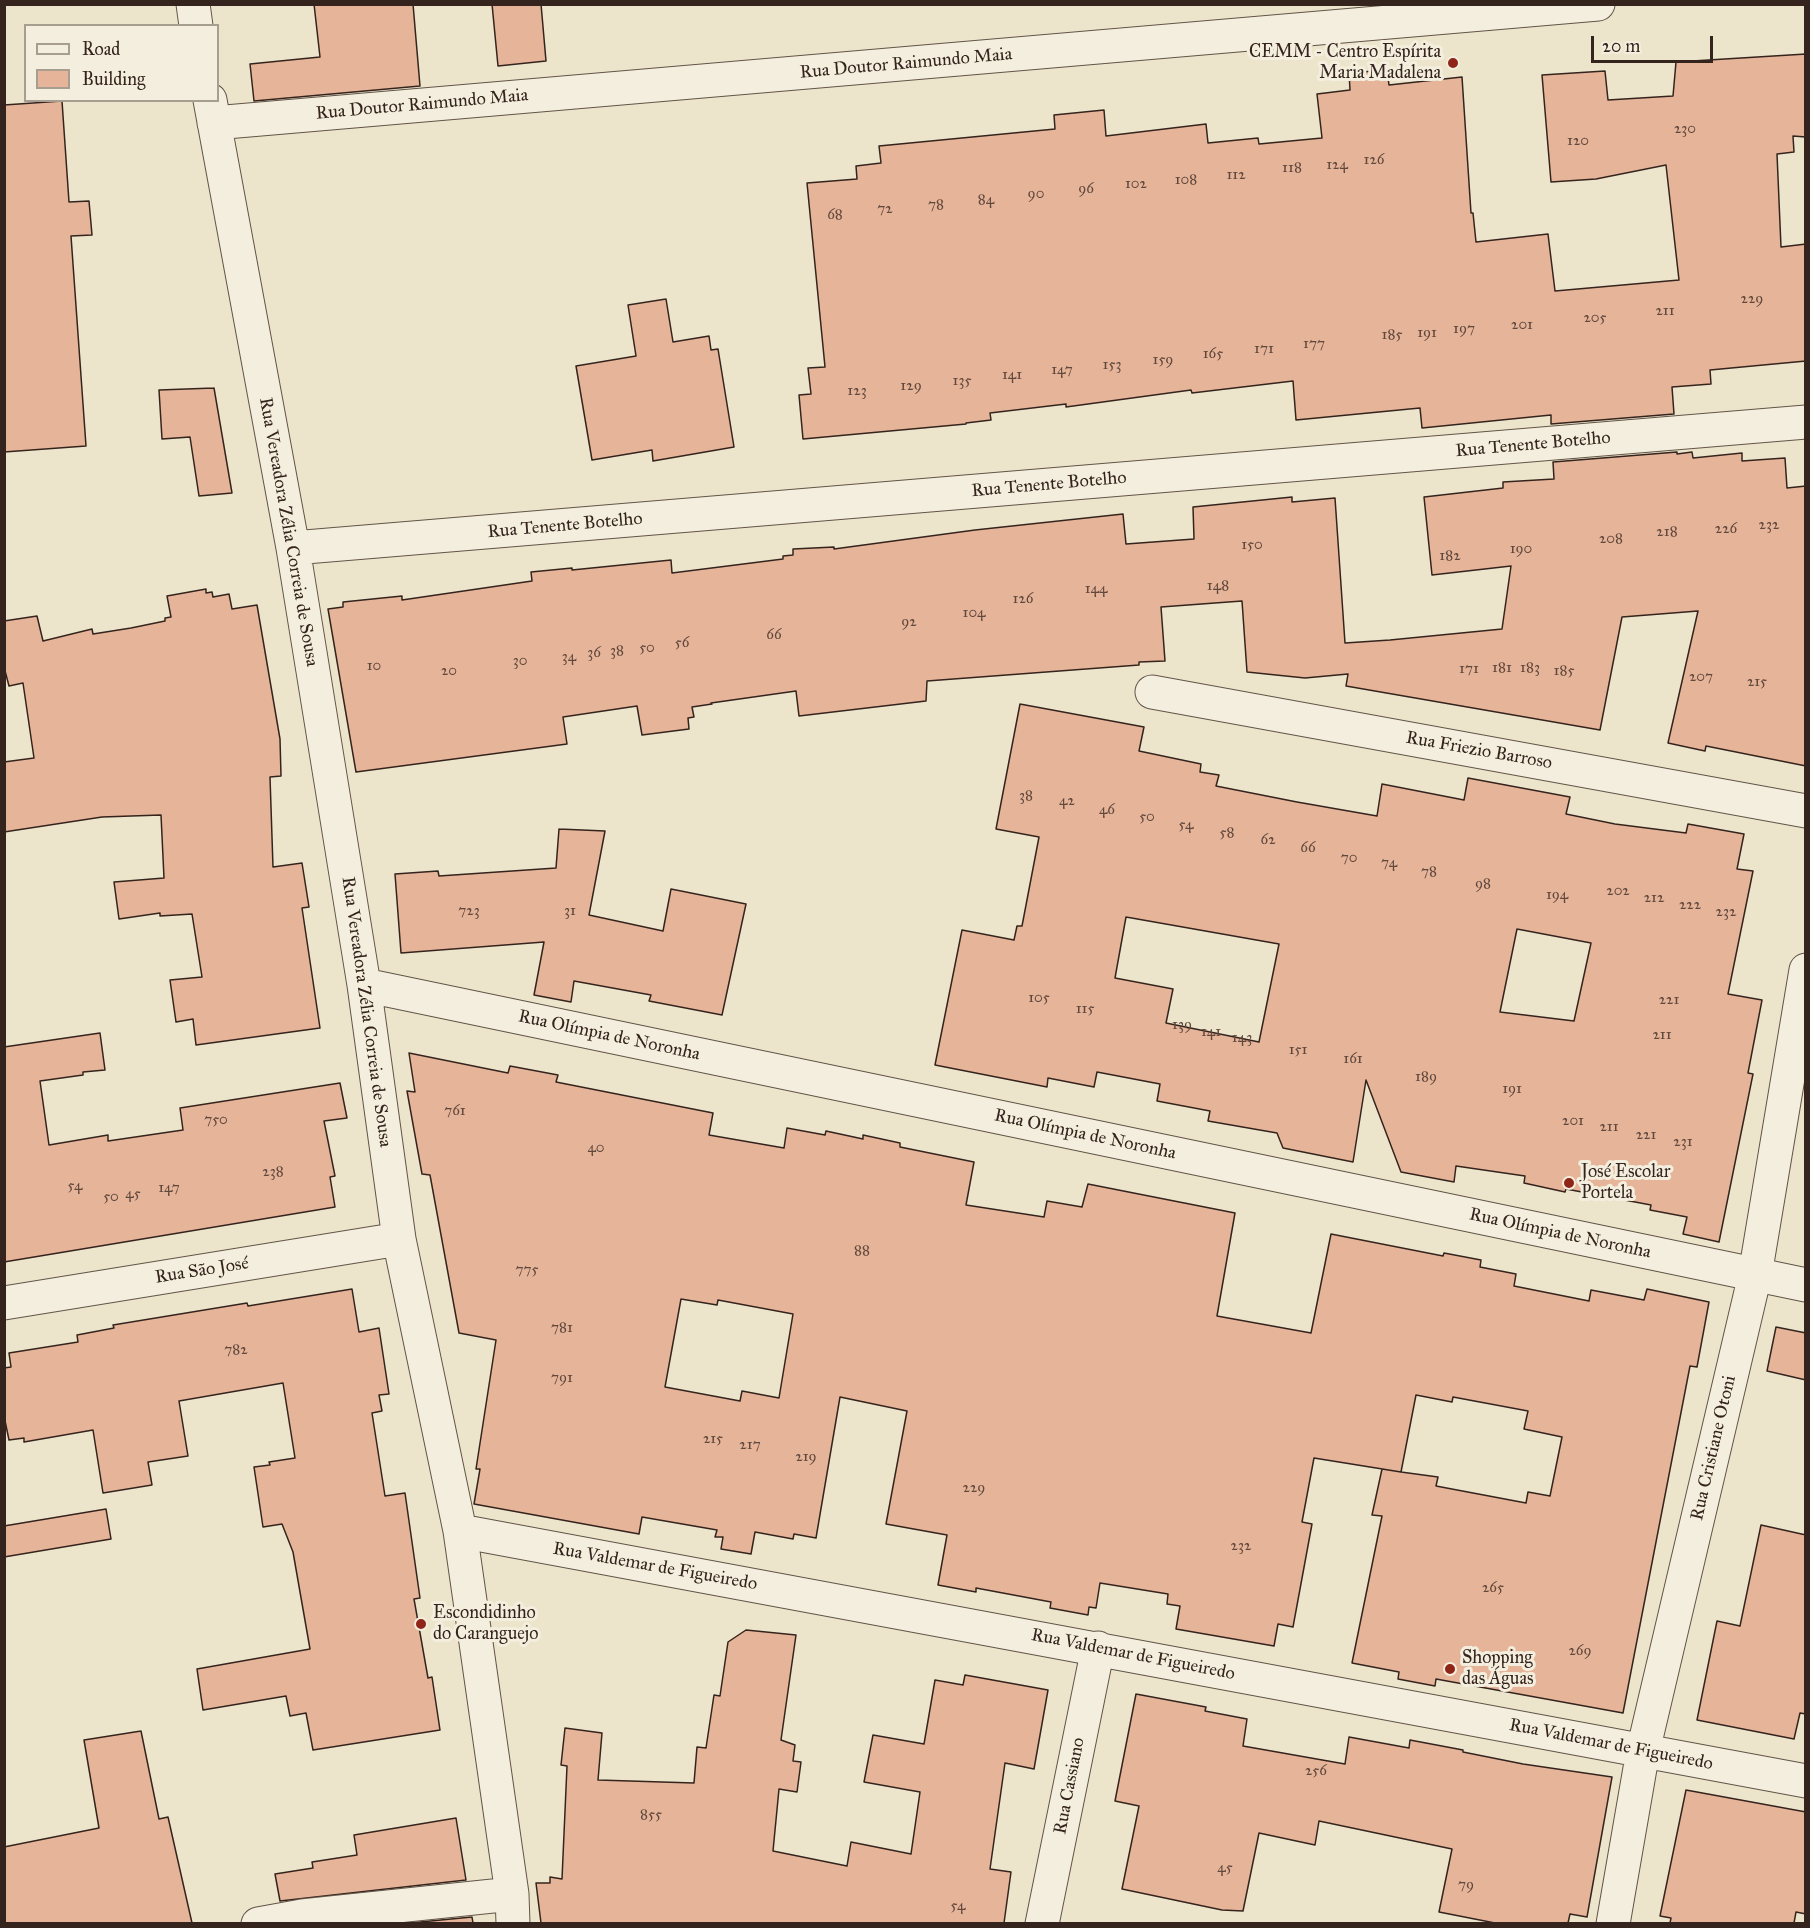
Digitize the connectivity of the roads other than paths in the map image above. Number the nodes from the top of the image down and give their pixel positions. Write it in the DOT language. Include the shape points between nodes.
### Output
graph roads {
  1 [pos="193,4"];
  2 [pos="1598,4"];
  3 [pos="196,24"];
  4 [pos="212,112"];
  5 [pos="1806,423"];
  6 [pos="293,548"];
  7 [pos="1152,692"];
  8 [pos="1806,811"];
  9 [pos="1806,970"];
  10 [pos="364,985"];
  11 [pos="399,1239"];
  12 [pos="1755,1275"];
  13 [pos="1806,1285"];
  14 [pos="4,1303"];
  15 [pos="460,1531"];
  16 [pos="1098,1648"];
  17 [pos="1643,1751"];
  18 [pos="1806,1781"];
  19 [pos="513,1909"];
  20 [pos="258,1923"];
  21 [pos="1042,1923"];
  22 [pos="1613,1923"];
  1 -- 3 [label="street"];
  2 -- 4 [label="street, Rua Doutor Raimundo Maia"];
  4 -- 6 [label="street, Rua Vereadora Zélia Correia de Sousa"];
  5 -- 6 [label="street, Rua Tenente Botelho"];
  6 -- 10 [label="street, Rua Vereadora Zélia Correia de Sousa"];
  7 -- 8 [label="street, Rua Friezio Barroso"];
  9 -- 12 [label="street, Rua Cristiane Otoni"];
  10 -- 11 [label="street, Rua Vereadora Zélia Correia de Sousa"];
  10 -- 12 [label="street, Rua Olímpia de Noronha"];
  11 -- 14 [label="street, Rua São José"];
  11 -- 15 [label="street, Rua Vereadora Zélia Correia de Sousa"];
  12 -- 13 [label="street, Rua Olímpia de Noronha"];
  12 -- 17 [label="street, Rua Cristiane Otoni"];
  15 -- 16 [label="street, Rua Valdemar de Figueiredo"];
  15 -- 19 [label="street, Rua Vereadora Zélia Correia de Sousa"];
  16 -- 17 [label="street, Rua Valdemar de Figueiredo"];
  16 -- 21 [label="street, Rua Cassiano"];
  17 -- 18 [label="street, Rua Valdemar de Figueiredo"];
  17 -- 22 [label="street, Rua Cristiane Otoni"];
  19 -- 20 [label="street" via="302,1916"];
}
